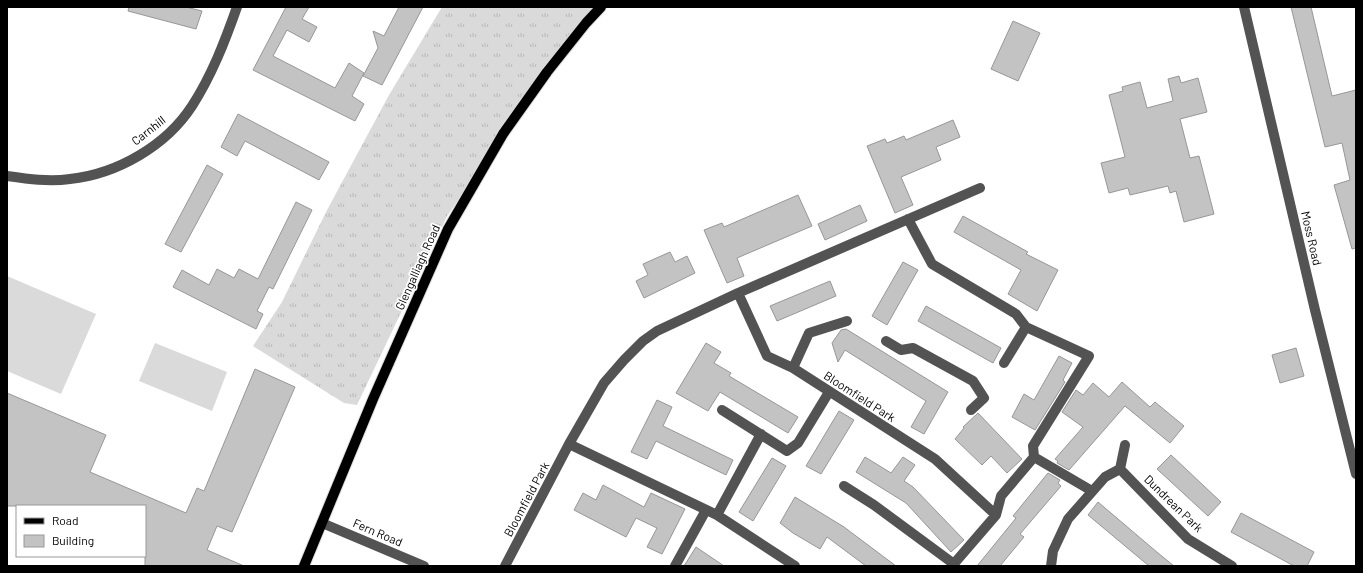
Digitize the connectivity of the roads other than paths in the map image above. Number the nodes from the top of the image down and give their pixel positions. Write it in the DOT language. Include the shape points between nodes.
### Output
graph roads {
  1 [pos="237,7"];
  2 [pos="602,7"];
  3 [pos="1244,7"];
  4 [pos="7,176"];
  5 [pos="980,188"];
  6 [pos="908,219"];
  7 [pos="738,293"];
  8 [pos="847,321"];
  9 [pos="1026,327"];
  10 [pos="886,341"];
  11 [pos="1004,363"];
  12 [pos="793,368"];
  13 [pos="829,392"];
  14 [pos="722,410"];
  15 [pos="970,410"];
  16 [pos="761,434"];
  17 [pos="569,444"];
  18 [pos="1125,445"];
  19 [pos="1034,457"];
  20 [pos="1120,469"];
  21 [pos="1356,474"];
  22 [pos="844,486"];
  23 [pos="1092,492"];
  24 [pos="706,510"];
  25 [pos="992,512"];
  26 [pos="717,516"];
  27 [pos="322,523"];
  28 [pos="953,565"];
  29 [pos="304,566"];
  30 [pos="424,566"];
  31 [pos="505,566"];
  32 [pos="674,566"];
  33 [pos="795,566"];
  34 [pos="1051,566"];
  35 [pos="1232,566"];
  1 -- 4 [label="street, Carnhill" via="221,51 191,107 173,130 148,150 120,165 70,179 37,180"];
  2 -- 27 [label="main road, Glengalliagh Road" via="547,72 503,134 448,229"];
  3 -- 21 [label="street, Moss Road"];
  5 -- 6 [label="street, Bloomfield Park"];
  6 -- 7 [label="street, Bloomfield Park"];
  6 -- 9 [label="street" via="932,264 1016,314"];
  7 -- 12 [label="street, Bloomfield Park" via="767,356"];
  7 -- 17 [label="street, Bloomfield Park" via="657,331 643,341 604,383"];
  8 -- 12 [label="street" via="809,333"];
  9 -- 11 [label="street"];
  9 -- 19 [label="street" via="1088,356 1033,446"];
  10 -- 15 [label="street" via="901,350 913,348 972,381 984,398"];
  12 -- 13 [label="street, Bloomfield Park"];
  13 -- 16 [label="street" via="798,443 787,451"];
  13 -- 25 [label="street, Bloomfield Park" via="936,459"];
  14 -- 16 [label="street"];
  16 -- 26 [label="street"];
  17 -- 24 [label="street"];
  17 -- 31 [label="street, Bloomfield Park"];
  18 -- 20 [label="street"];
  19 -- 23 [label="street"];
  19 -- 25 [label="street" via="1000,496"];
  20 -- 23 [label="street" via="1105,477"];
  20 -- 35 [label="street, Dundrean Park" via="1188,539"];
  22 -- 28 [label="street" via="874,504"];
  23 -- 34 [label="street" via="1068,519 1053,551"];
  24 -- 26 [label="street"];
  24 -- 32 [label="street"];
  25 -- 28 [label="street"];
  26 -- 33 [label="street"];
  27 -- 29 [label="main road, Glengalliagh Road"];
  27 -- 30 [label="street, Fern Road"];
}
